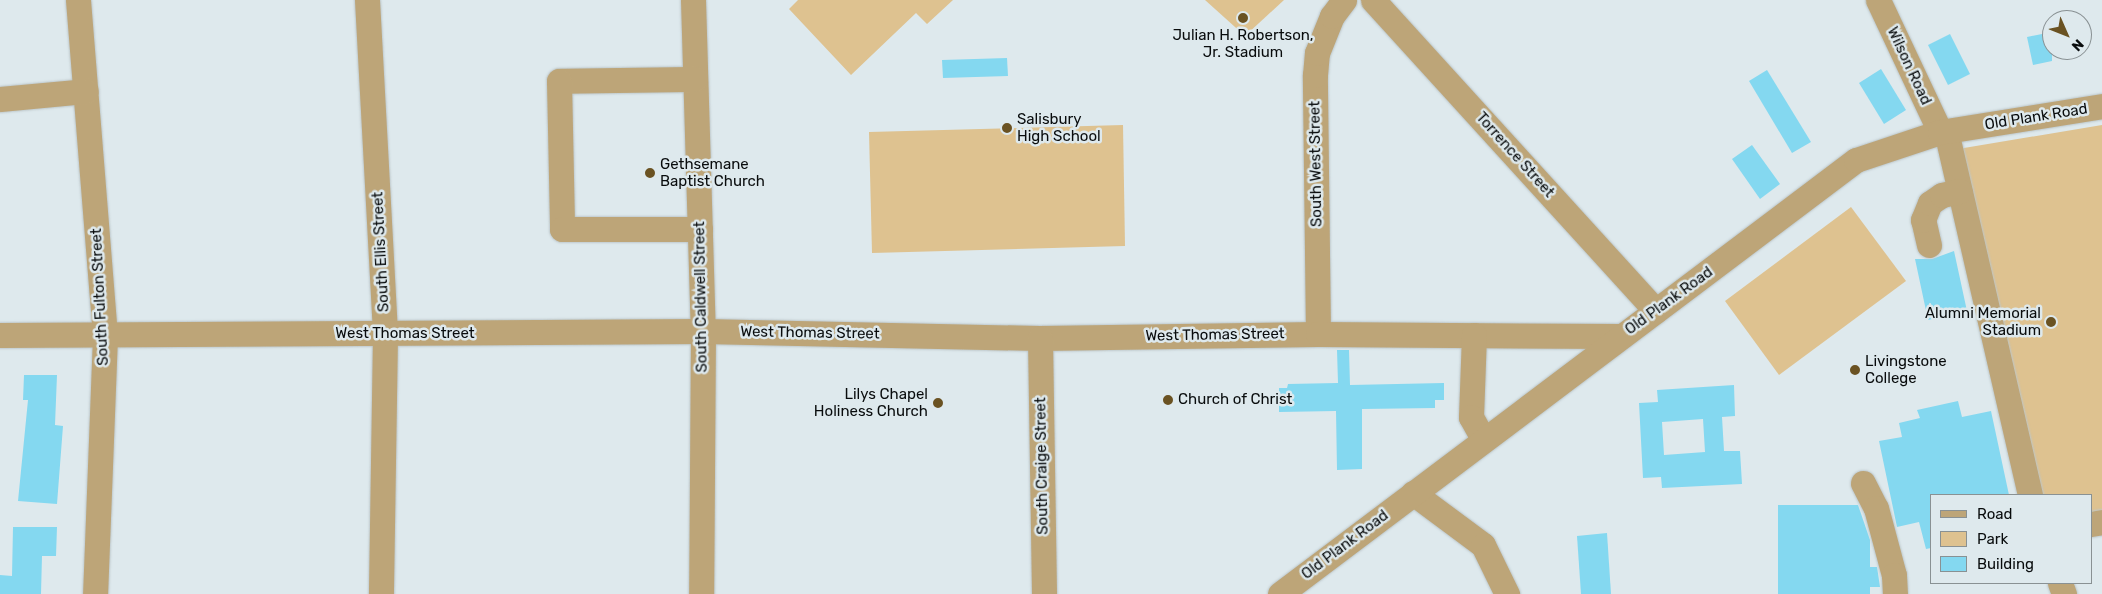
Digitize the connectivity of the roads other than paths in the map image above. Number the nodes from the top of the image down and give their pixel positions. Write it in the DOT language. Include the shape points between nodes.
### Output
graph roads {
  1 [pos="78,0"];
  2 [pos="367,0"];
  3 [pos="692,0"];
  4 [pos="1344,0"];
  5 [pos="1373,0"];
  6 [pos="1878,0"];
  7 [pos="695,79"];
  8 [pos="86,91"];
  9 [pos="0,99"];
  10 [pos="2102,106"];
  11 [pos="1943,132"];
  12 [pos="1960,191"];
  13 [pos="700,229"];
  14 [pos="1928,245"];
  15 [pos="1656,311"];
  16 [pos="703,331"];
  17 [pos="1318,334"];
  18 [pos="0,335"];
  19 [pos="385,335"];
  20 [pos="1474,335"];
  21 [pos="105,336"];
  22 [pos="1620,336"];
  23 [pos="1040,338"];
  24 [pos="1484,440"];
  25 [pos="1863,483"];
  26 [pos="1413,494"];
  27 [pos="2030,494"];
  28 [pos="95,594"];
  29 [pos="381,594"];
  30 [pos="701,594"];
  31 [pos="1044,594"];
  32 [pos="1280,594"];
  33 [pos="1507,594"];
  34 [pos="1894,594"];
  1 -- 8 [label="street, South Fulton Street"];
  2 -- 19 [label="street, South Ellis Street"];
  3 -- 7 [label="street, South Caldwell Street"];
  4 -- 17 [label="street, South West Street" via="1332,16 1317,53 1315,75"];
  5 -- 15 [label="street, Torrence Street"];
  6 -- 11 [label="street, Wilson Road"];
  7 -- 13 [label="street, South Caldwell Street"];
  7 -- 13 [label="street" via="560,81 562,229"];
  8 -- 9 [label="street"];
  8 -- 21 [label="street, South Fulton Street"];
  10 -- 11 [label="street, Old Plank Road"];
  11 -- 12 [label="street, Wilson Road"];
  11 -- 15 [label="street, Old Plank Road" via="1856,160"];
  12 -- 14 [label="street" via="1942,195 1930,203 1924,220"];
  12 -- 27 [label="street, Wilson Road"];
  13 -- 16 [label="street, South Caldwell Street"];
  15 -- 22 [label="street, Old Plank Road"];
  16 -- 19 [label="street, West Thomas Street"];
  16 -- 23 [label="street, West Thomas Street"];
  16 -- 30 [label="street, South Caldwell Street"];
  17 -- 20 [label="street, West Thomas Street"];
  17 -- 23 [label="street, West Thomas Street"];
  18 -- 21 [label="street, West Thomas Street"];
  19 -- 21 [label="street, West Thomas Street"];
  19 -- 29 [label="street, South Ellis Street"];
  20 -- 22 [label="street, West Thomas Street"];
  20 -- 24 [label="street" via="1471,417"];
  21 -- 28 [label="street, South Fulton Street"];
  22 -- 24 [label="street, Old Plank Road"];
  23 -- 31 [label="street, South Craige Street"];
  24 -- 26 [label="street, Old Plank Road"];
  25 -- 34 [label="street" via="1876,508 1894,575"];
  26 -- 32 [label="street, Old Plank Road"];
  26 -- 33 [label="street" via="1483,545"];
}
